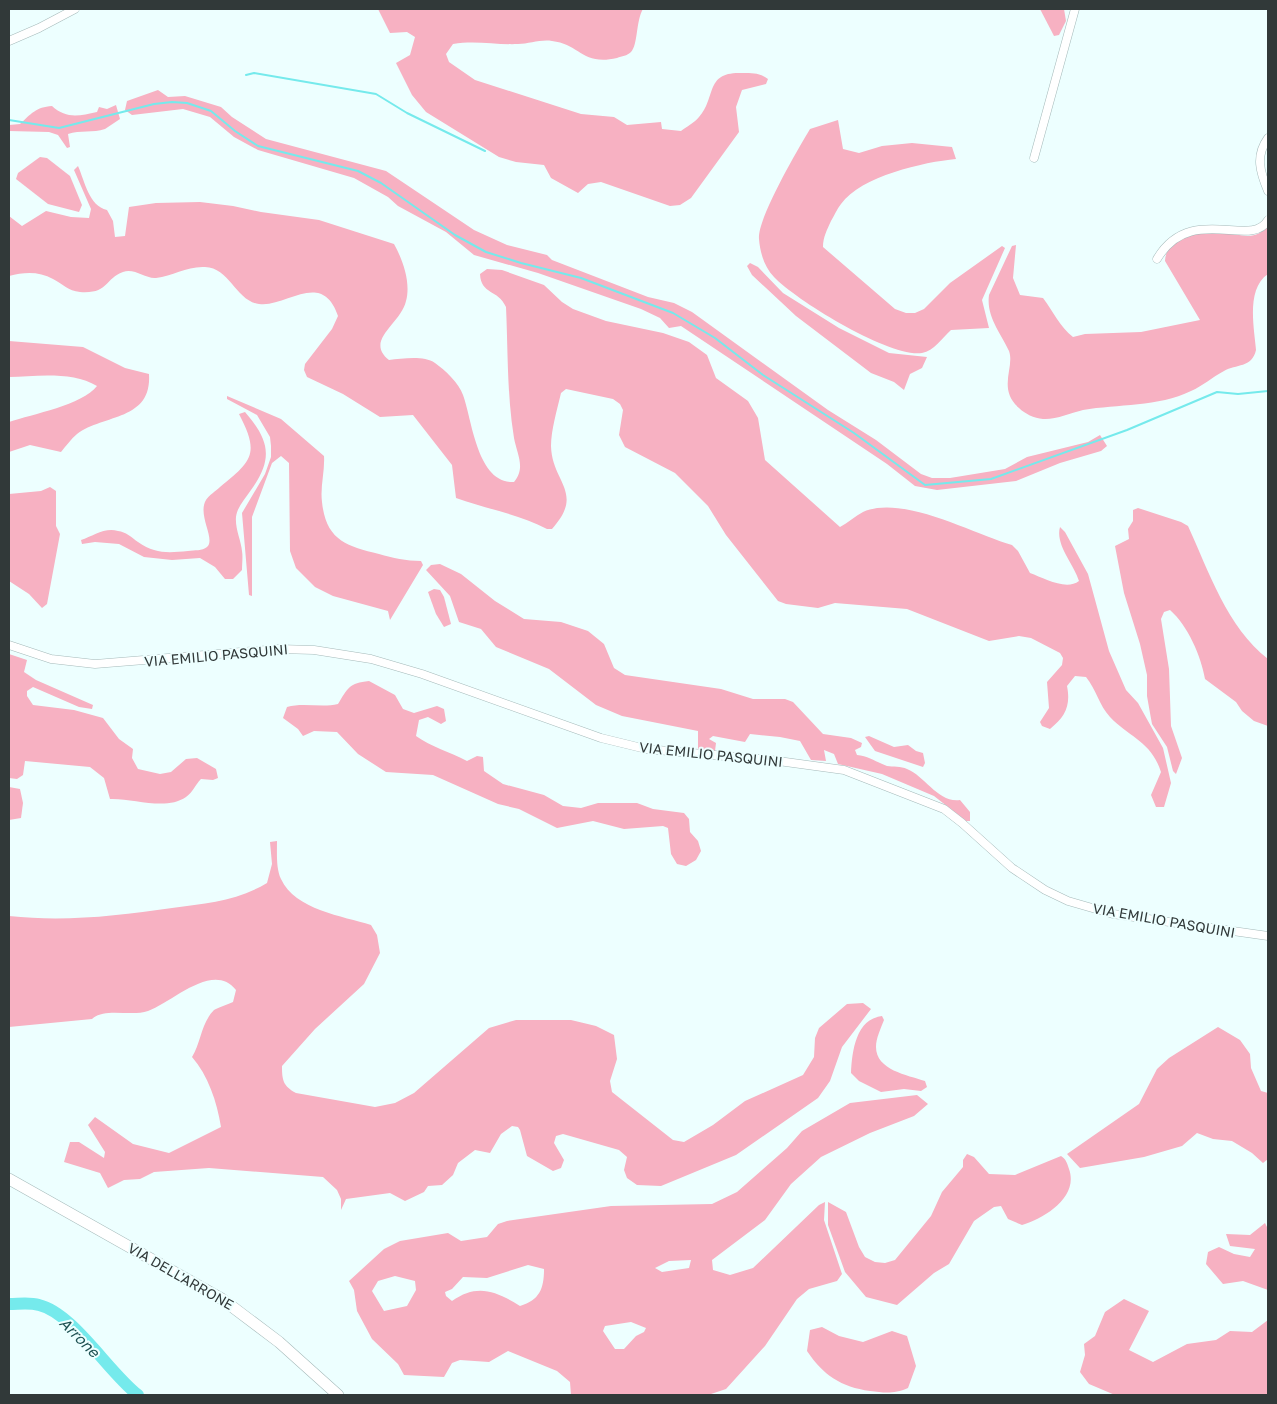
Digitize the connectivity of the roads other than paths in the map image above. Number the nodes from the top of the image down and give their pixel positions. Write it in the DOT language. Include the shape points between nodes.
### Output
graph roads {
  1 [pos="75,9"];
  2 [pos="1075,9"];
  3 [pos="9,41"];
  4 [pos="1268,138"];
  5 [pos="1034,158"];
  6 [pos="1268,191"];
  7 [pos="1268,220"];
  8 [pos="1157,259"];
  9 [pos="9,645"];
  10 [pos="1268,936"];
  11 [pos="9,1179"];
  12 [pos="338,1395"];
  1 -- 3 [label="street"];
  2 -- 5 [label="street"];
  4 -- 6 [label="street" via="1262,149 1260,168"];
  7 -- 8 [label="street" via="1254,231 1223,228 1182,234 1166,245"];
  9 -- 10 [label="street, VIA EMILIO PASQUINI" via="51,659 95,664 279,649 314,650 372,659 601,738 646,749 844,770 944,810 1012,868 1068,901 1113,914"];
  11 -- 12 [label="street, VIA DELL'ARRONE" via="222,1299 285,1346"];
}
